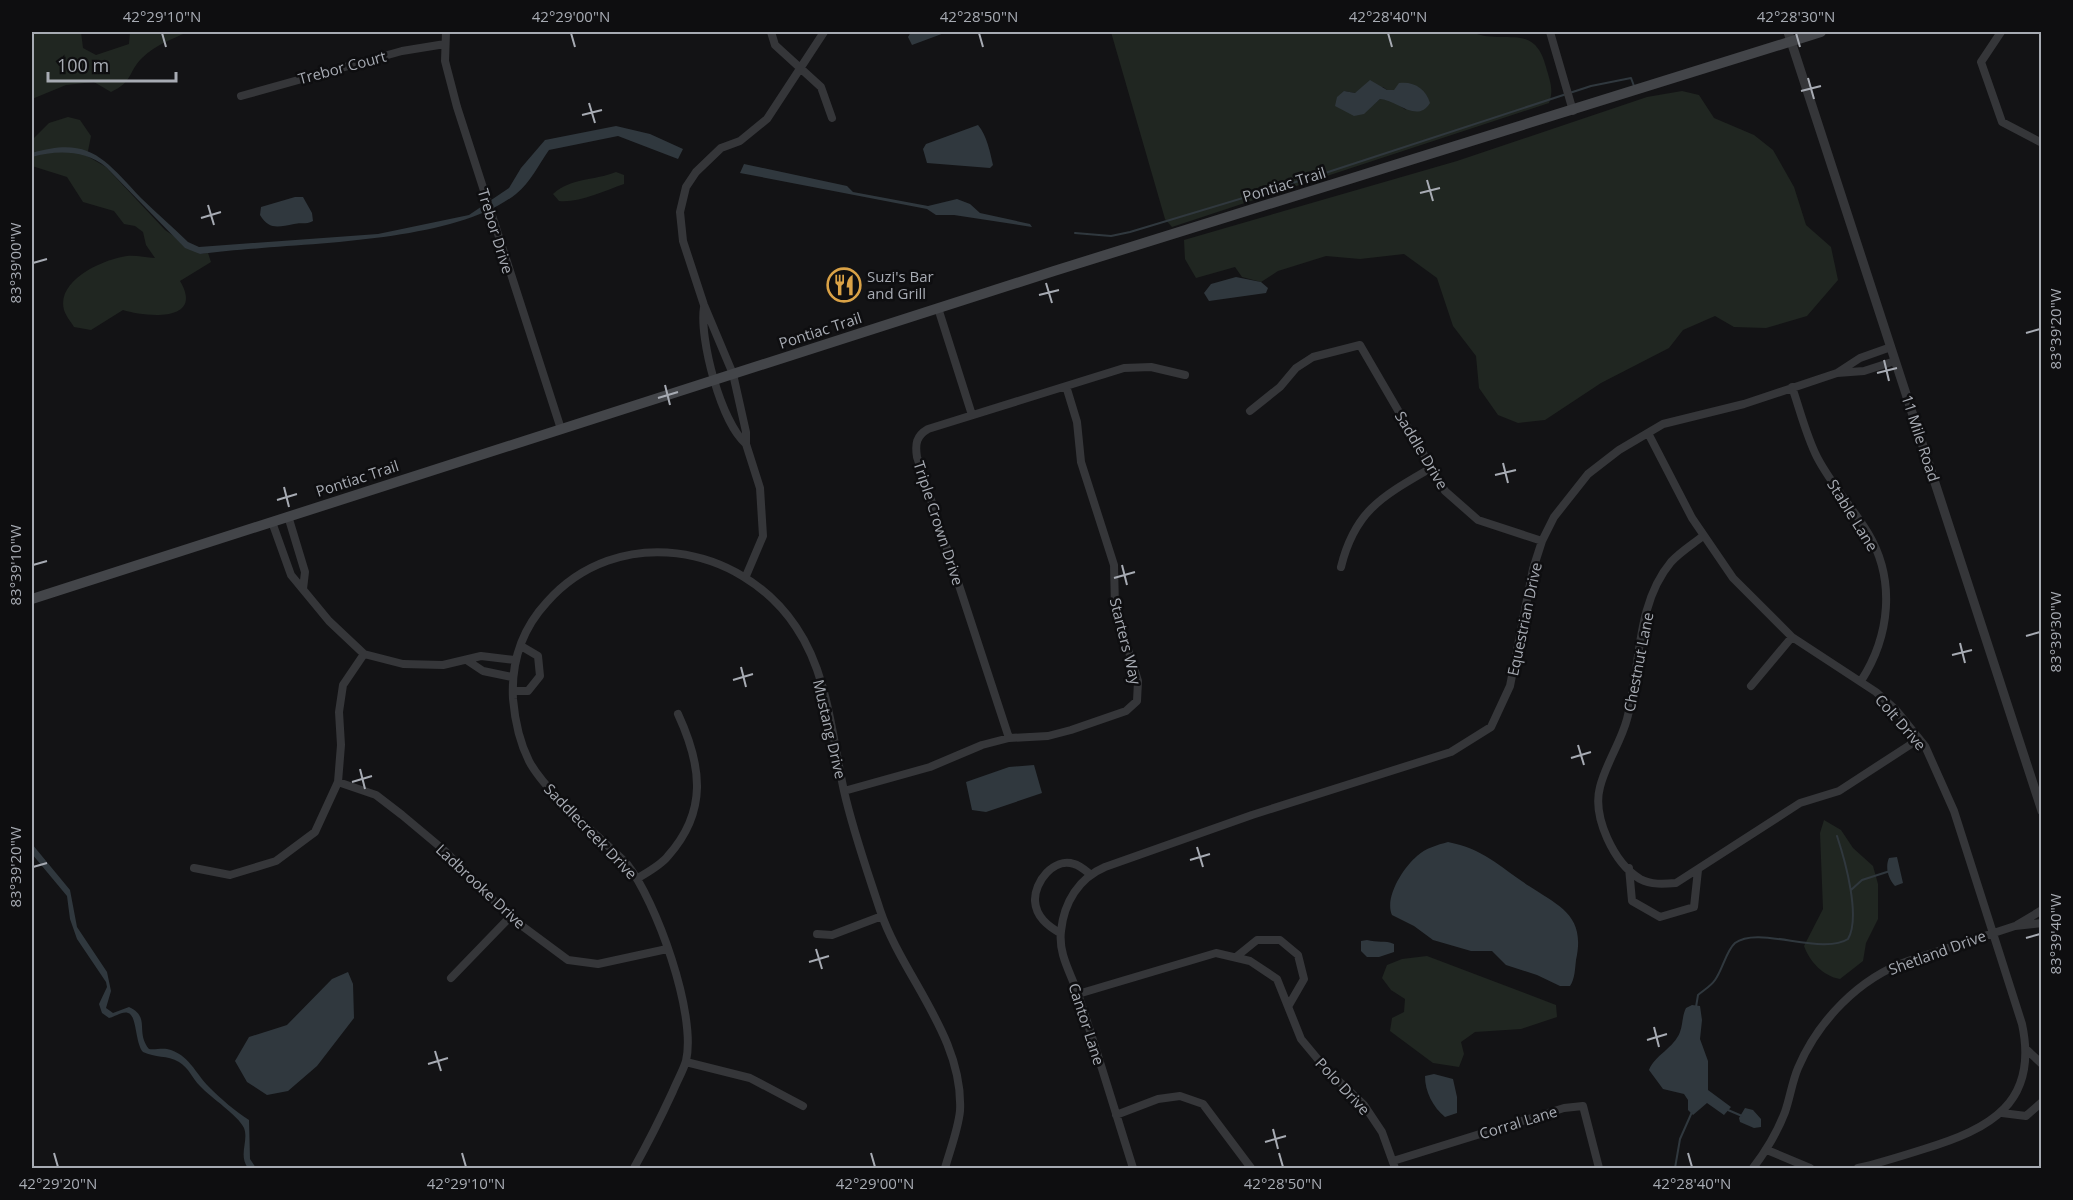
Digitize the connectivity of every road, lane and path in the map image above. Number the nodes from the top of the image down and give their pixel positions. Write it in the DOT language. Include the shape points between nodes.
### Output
graph roads {
  1 [pos="446,32"];
  2 [pos="771,32"];
  3 [pos="824,32"];
  4 [pos="1550,32"];
  5 [pos="1821,32"];
  6 [pos="2001,32"];
  7 [pos="1790,36"];
  8 [pos="445,44"];
  9 [pos="798,68"];
  10 [pos="241,96"];
  11 [pos="1574,111"];
  12 [pos="832,118"];
  13 [pos="2042,143"];
  14 [pos="704,305"];
  15 [pos="938,308"];
  16 [pos="1891,348"];
  17 [pos="1895,361"];
  18 [pos="1837,373"];
  19 [pos="733,374"];
  20 [pos="1185,375"];
  21 [pos="715,379"];
  22 [pos="1066,386"];
  23 [pos="1792,387"];
  24 [pos="1250,411"];
  25 [pos="972,415"];
  26 [pos="561,429"];
  27 [pos="1648,433"];
  28 [pos="746,444"];
  29 [pos="1431,468"];
  30 [pos="288,516"];
  31 [pos="272,522"];
  32 [pos="1703,536"];
  33 [pos="1542,541"];
  34 [pos="1341,567"];
  35 [pos="746,576"];
  36 [pos="303,589"];
  37 [pos="32,599"];
  38 [pos="1792,637"];
  39 [pos="521,646"];
  40 [pos="364,654"];
  41 [pos="515,660"];
  42 [pos="468,661"];
  43 [pos="512,677"];
  44 [pos="1861,681"];
  45 [pos="1751,686"];
  46 [pos="513,691"];
  47 [pos="678,714"];
  48 [pos="1009,738"];
  49 [pos="1919,739"];
  50 [pos="338,782"];
  51 [pos="844,791"];
  52 [pos="2041,806"];
  53 [pos="194,868"];
  54 [pos="1629,868"];
  55 [pos="1698,870"];
  56 [pos="1090,874"];
  57 [pos="638,878"];
  58 [pos="2042,910"];
  59 [pos="882,916"];
  60 [pos="510,917"];
  61 [pos="2042,923"];
  62 [pos="2015,926"];
  63 [pos="1993,932"];
  64 [pos="1060,933"];
  65 [pos="817,934"];
  66 [pos="667,949"];
  67 [pos="1236,957"];
  68 [pos="451,978"];
  69 [pos="1078,994"];
  70 [pos="1290,1005"];
  71 [pos="2027,1050"];
  72 [pos="686,1062"];
  73 [pos="2042,1064"];
  74 [pos="2042,1102"];
  75 [pos="803,1106"];
  76 [pos="2002,1113"];
  77 [pos="1116,1115"];
  78 [pos="1767,1150"];
  79 [pos="1394,1165"];
  80 [pos="634,1168"];
  81 [pos="945,1168"];
  82 [pos="1133,1168"];
  83 [pos="1251,1168"];
  84 [pos="1599,1168"];
  85 [pos="1753,1168"];
  86 [pos="1810,1168"];
  87 [pos="1858,1168"];
  1 -- 8 [label="street, Trebor Drive"];
  2 -- 9 [label="street" via="775,45"];
  3 -- 9 [label="street"];
  4 -- 11 [label="street"];
  5 -- 7 [label="main road, Pontiac Trail"];
  6 -- 13 [label="street" via="1981,62 2002,123"];
  7 -- 11 [label="main road, Pontiac Trail"];
  7 -- 16 [label="street, 11 Mile Road"];
  8 -- 10 [label="street, Trebor Court" via="402,51"];
  8 -- 26 [label="street, Trebor Drive" via="445,61 485,196"];
  9 -- 12 [label="street" via="821,87"];
  9 -- 14 [label="street" via="767,119 740,141 721,148 686,187 680,228"];
  11 -- 15 [label="main road, Pontiac Trail"];
  14 -- 19 [label="street"];
  14 -- 21 [label="street" via="702,321"];
  15 -- 19 [label="main road, Pontiac Trail"];
  15 -- 25 [label="street"];
  16 -- 17 [label="street, 11 Mile Road"];
  16 -- 18 [label="street, Equestrian Drive" via="1860,358"];
  17 -- 18 [label="street, Equestrian Drive" via="1864,371"];
  17 -- 52 [label="street, 11 Mile Road"];
  18 -- 23 [label="street, Equestrian Drive"];
  19 -- 21 [label="main road, Pontiac Trail"];
  19 -- 28 [label="street"];
  20 -- 22 [label="street, Triple Crown Drive" via="1137,366"];
  21 -- 26 [label="main road, Pontiac Trail"];
  21 -- 28 [label="street" via="735,435"];
  22 -- 25 [label="street, Triple Crown Drive"];
  22 -- 48 [label="street, Starters Way" via="1077,422 1081,462 1114,565 1115,607 1139,694 1126,711 1071,730 1048,736"];
  23 -- 27 [label="street, Equestrian Drive" via="1744,404 1663,424"];
  23 -- 44 [label="street, Stable Lane" via="1816,456 1867,531 1884,573 1885,625 1874,660"];
  24 -- 29 [label="street, Saddle Drive" via="1313,357 1360,345"];
  25 -- 48 [label="street, Triple Crown Drive" via="923,432 916,448"];
  26 -- 30 [label="main road, Pontiac Trail"];
  27 -- 32 [label="street, Colt Drive"];
  27 -- 33 [label="street, Equestrian Drive" via="1588,474 1554,517"];
  28 -- 35 [label="street" via="764,510 763,536"];
  29 -- 33 [label="street, Saddle Drive" via="1444,491 1478,520"];
  29 -- 34 [label="street" via="1383,496 1358,522"];
  30 -- 31 [label="main road, Pontiac Trail"];
  30 -- 36 [label="street" via="305,572"];
  31 -- 36 [label="street" via="291,575"];
  31 -- 37 [label="main road, Pontiac Trail"];
  32 -- 38 [label="street, Colt Drive" via="1733,578"];
  32 -- 54 [label="street, Chestnut Lane" via="1672,561 1657,583 1645,621 1627,720 1599,790 1600,815 1610,844"];
  33 -- 56 [label="street, Equestrian Drive" via="1510,686 1491,727 1451,752 1252,815"];
  35 -- 39 [label="street, Mustang Drive" via="712,560 677,552 631,554 604,562 577,574 553,595 531,620"];
  35 -- 51 [label="street, Mustang Drive" via="794,623 813,654"];
  36 -- 40 [label="street"];
  38 -- 44 [label="street, Colt Drive"];
  38 -- 45 [label="street"];
  39 -- 41 [label="street, Mustang Drive"];
  39 -- 46 [label="street" via="538,656 540,676 528,691"];
  40 -- 42 [label="street" via="403,664"];
  40 -- 50 [label="street" via="343,685"];
  41 -- 42 [label="street" via="481,656"];
  41 -- 43 [label="street, Saddlecreek Drive"];
  42 -- 43 [label="street" via="483,671"];
  43 -- 46 [label="street, Saddlecreek Drive"];
  44 -- 49 [label="street, Colt Drive" via="1896,711"];
  46 -- 57 [label="street, Saddlecreek Drive" via="519,739 531,765"];
  47 -- 57 [label="street" via="689,738 698,788 693,821 667,858"];
  48 -- 51 [label="street, Starters Way" via="930,767"];
  49 -- 55 [label="street, Chestnut Lane" via="1839,791 1800,803"];
  49 -- 63 [label="street, Colt Drive" via="1940,775 1954,811"];
  50 -- 53 [label="street" via="315,832 276,861 230,875"];
  50 -- 60 [label="street, Ladbrooke Drive" via="376,795 402,815 445,851"];
  51 -- 59 [label="street, Mustang Drive"];
  54 -- 55 [label="street, Chestnut Lane" via="1641,879 1658,884 1676,883"];
  54 -- 55 [label="street" via="1632,901 1660,917 1694,907"];
  56 -- 64 [label="street" via="1066,909"];
  56 -- 64 [label="street" via="1062,862 1051,867 1038,887 1038,912 1046,924"];
  57 -- 66 [label="street, Saddlecreek Drive"];
  58 -- 62 [label="street, Shetland Drive"];
  59 -- 65 [label="street" via="832,935"];
  59 -- 81 [label="street, Mustang Drive" via="942,1033 959,1084 960,1114"];
  60 -- 66 [label="street, Ladbrooke Drive" via="568,960 598,964"];
  60 -- 68 [label="street"];
  61 -- 62 [label="street, Shetland Drive"];
  62 -- 63 [label="street, Shetland Drive"];
  63 -- 71 [label="street, Colt Drive"];
  63 -- 78 [label="street, Shetland Drive" via="1890,968 1861,987 1838,1009 1798,1068 1785,1112"];
  64 -- 69 [label="street, Cantor Lane" via="1064,961"];
  66 -- 72 [label="street, Saddlecreek Drive" via="687,1014"];
  67 -- 69 [label="street, Polo Drive" via="1216,953"];
  67 -- 70 [label="street, Polo Drive" via="1250,961 1277,980"];
  67 -- 70 [label="street" via="1257,940 1280,940 1298,955 1304,979"];
  69 -- 77 [label="street, Cantor Lane"];
  70 -- 79 [label="street, Polo Drive" via="1301,1039 1326,1070 1364,1105 1382,1132"];
  71 -- 73 [label="street"];
  71 -- 76 [label="street, Colt Drive" via="2024,1076"];
  72 -- 75 [label="street" via="750,1078"];
  72 -- 80 [label="street, Saddlecreek Drive"];
  74 -- 76 [label="street" via="2026,1116"];
  76 -- 87 [label="street, Colt Drive" via="1959,1138"];
  77 -- 82 [label="street, Cantor Lane"];
  77 -- 83 [label="street" via="1158,1098 1180,1096 1203,1104"];
  78 -- 85 [label="street, Shetland Drive"];
  78 -- 86 [label="street"];
  79 -- 84 [label="street, Corral Lane" via="1564,1108 1583,1106"];
}
